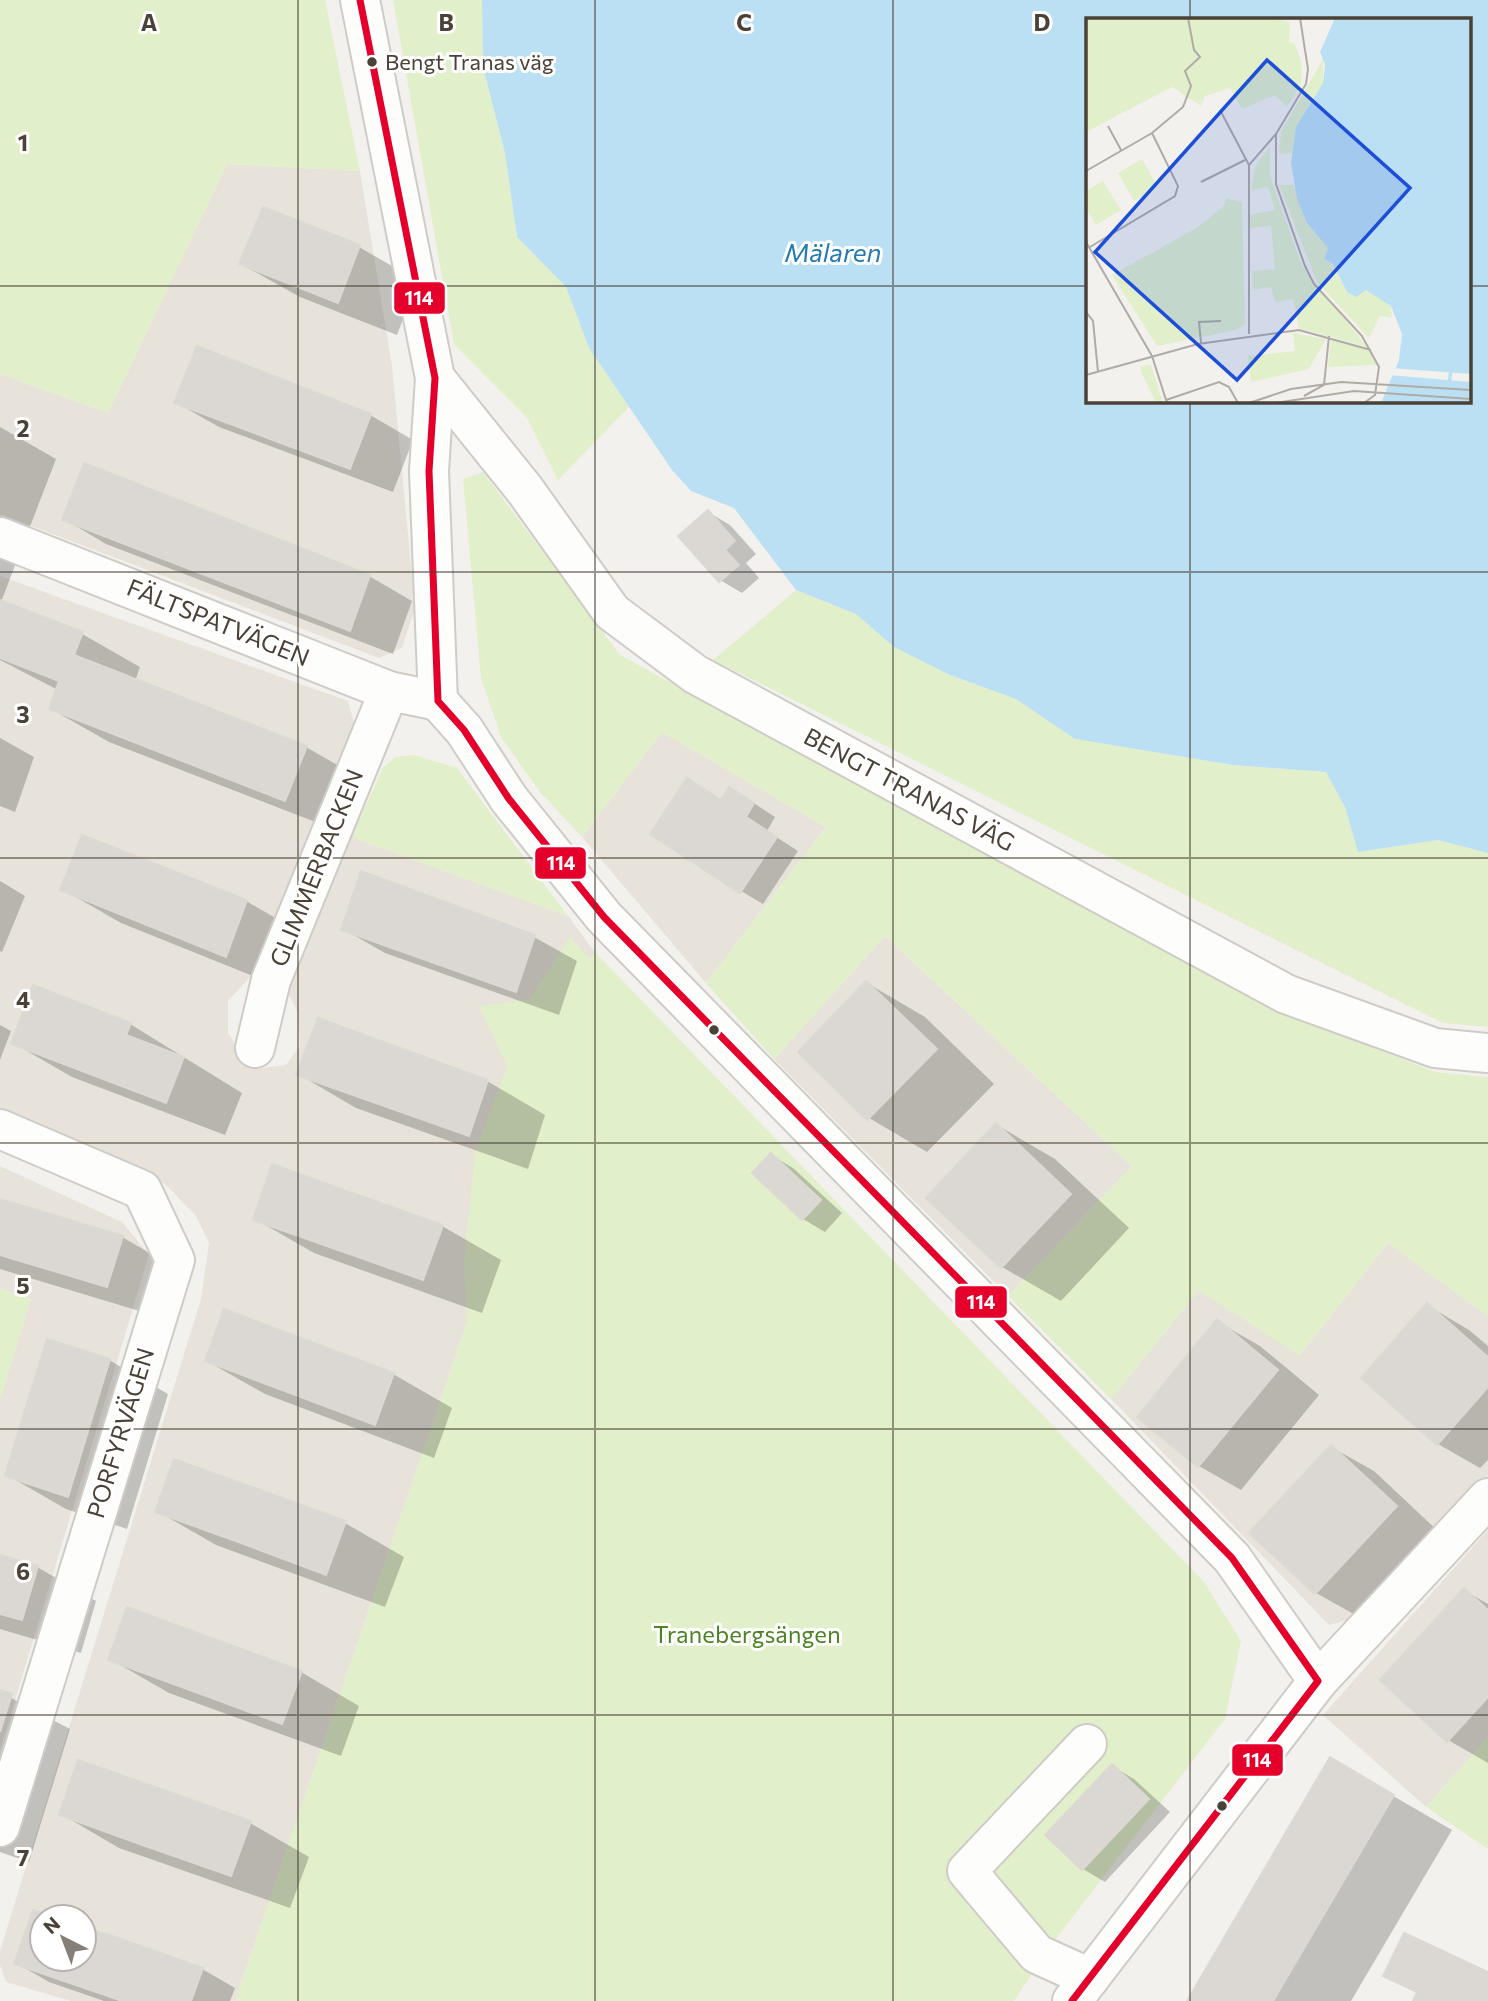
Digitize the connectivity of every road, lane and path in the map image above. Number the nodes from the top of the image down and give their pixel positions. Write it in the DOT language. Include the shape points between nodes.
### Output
graph roads {
  1 [pos="360,0"];
  2 [pos="435,378"];
  3 [pos="0,537"];
  4 [pos="388,691"];
  5 [pos="438,701"];
  6 [pos="255,1048"];
  7 [pos="1488,1053"];
  8 [pos="0,1129"];
  9 [pos="1488,1498"];
  10 [pos="1318,1681"];
  11 [pos="1087,1744"];
  12 [pos="0,1827"];
  13 [pos="1081,1990"];
  1 -- 2 [label="street"];
  2 -- 5 [label="street" via="429,471"];
  2 -- 7 [label="street, BENGT TRANAS VÄG" via="525,490 612,612 695,674 1286,994 1435,1048"];
  3 -- 4 [label="street, FÄLTSPATVÄGEN"];
  4 -- 5 [label="street, FÄLTSPATVÄGEN"];
  4 -- 6 [label="street, GLIMMERBACKEN" via="271,980"];
  5 -- 10 [label="street" via="604,917 1232,1558"];
  8 -- 12 [label="street, PORFYRVÄGEN" via="142,1190 174,1260"];
  9 -- 10 [label="street"];
  10 -- 13 [label="street"];
  11 -- 13 [label="street" via="967,1871 1037,1954"];
}
